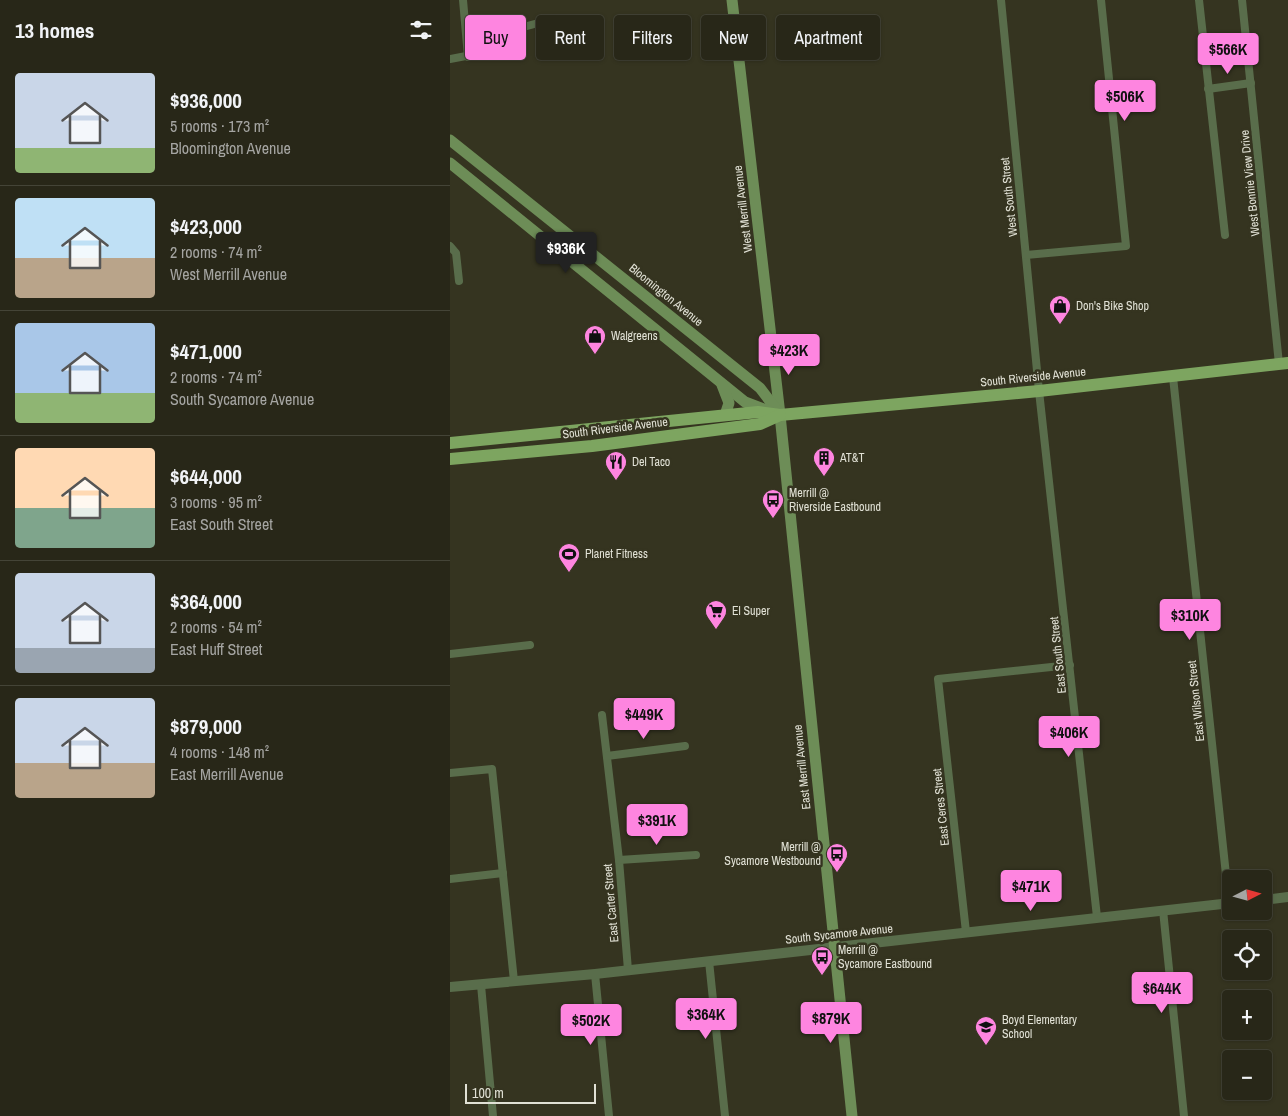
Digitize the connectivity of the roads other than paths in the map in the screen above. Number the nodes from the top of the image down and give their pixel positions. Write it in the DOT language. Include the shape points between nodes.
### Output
graph roads {
  1 [pos="463,0"];
  2 [pos="732,0"];
  3 [pos="1001,0"];
  4 [pos="1101,0"];
  5 [pos="1199,0"];
  6 [pos="1242,0"];
  7 [pos="465,23"];
  8 [pos="465,57"];
  9 [pos="450,59"];
  10 [pos="1251,83"];
  11 [pos="1208,89"];
  12 [pos="450,140"];
  13 [pos="450,163"];
  14 [pos="1225,235"];
  15 [pos="450,246"];
  16 [pos="1026,255"];
  17 [pos="459,281"];
  18 [pos="1284,364"];
  19 [pos="1172,377"];
  20 [pos="720,382"];
  21 [pos="1039,391"];
  22 [pos="725,415"];
  23 [pos="780,415"];
  24 [pos="450,443"];
  25 [pos="450,459"];
  26 [pos="530,645"];
  27 [pos="450,654"];
  28 [pos="1070,665"];
  29 [pos="602,715"];
  30 [pos="685,746"];
  31 [pos="607,756"];
  32 [pos="450,773"];
  33 [pos="696,855"];
  34 [pos="618,860"];
  35 [pos="1226,870"];
  36 [pos="503,873"];
  37 [pos="450,879"];
  38 [pos="1288,897"];
  39 [pos="1272,899"];
  40 [pos="1222,904"];
  41 [pos="1163,910"];
  42 [pos="1097,917"];
  43 [pos="966,932"];
  44 [pos="834,947"];
  45 [pos="710,961"];
  46 [pos="628,970"];
  47 [pos="595,974"];
  48 [pos="514,982"];
  49 [pos="481,984"];
  50 [pos="450,988"];
  51 [pos="493,1116"];
  52 [pos="609,1116"];
  53 [pos="725,1116"];
  54 [pos="852,1116"];
  55 [pos="1184,1116"];
  1 -- 7 [label="street"];
  2 -- 23 [label="main road, West Merrill Avenue"];
  3 -- 16 [label="street, West South Street"];
  4 -- 16 [label="street" via="1126,246"];
  5 -- 11 [label="street"];
  6 -- 10 [label="street, West Bonnie View Drive"];
  8 -- 9 [label="street"];
  10 -- 11 [label="street"];
  10 -- 18 [label="street, West Bonnie View Drive"];
  11 -- 14 [label="street"];
  12 -- 23 [label="main road, Bloomington Avenue" via="760,388"];
  13 -- 20 [label="main road"];
  15 -- 17 [label="street" via="456,253"];
  16 -- 21 [label="street, West South Street"];
  18 -- 19 [label="main road, South Riverside Avenue"];
  19 -- 21 [label="main road, South Riverside Avenue"];
  19 -- 35 [label="street, East Wilson Street"];
  20 -- 22 [label="main road" via="729,403"];
  20 -- 23 [label="main road" via="745,402"];
  21 -- 23 [label="main road, South Riverside Avenue"];
  21 -- 28 [label="street, East South Street"];
  22 -- 23 [label="main road, South Riverside Avenue" via="758,412"];
  22 -- 24 [label="main road, South Riverside Avenue"];
  23 -- 25 [label="main road, South Riverside Avenue" via="760,424 592,446"];
  23 -- 44 [label="main road, East Merrill Avenue"];
  26 -- 27 [label="street"];
  28 -- 42 [label="street, East South Street"];
  28 -- 43 [label="street, East Ceres Street" via="938,679"];
  29 -- 31 [label="street, East Carter Street"];
  30 -- 31 [label="street"];
  31 -- 34 [label="street, East Carter Street"];
  32 -- 36 [label="street" via="492,769"];
  33 -- 34 [label="street"];
  34 -- 46 [label="street, East Carter Street"];
  36 -- 37 [label="street"];
  36 -- 48 [label="street"];
  38 -- 39 [label="street"];
  40 -- 41 [label="street, South Sycamore Avenue"];
  41 -- 42 [label="street, South Sycamore Avenue"];
  41 -- 55 [label="street"];
  42 -- 43 [label="street, South Sycamore Avenue"];
  43 -- 44 [label="street, South Sycamore Avenue"];
  44 -- 45 [label="street, South Sycamore Avenue"];
  44 -- 54 [label="main road, East Merrill Avenue"];
  45 -- 46 [label="street, South Sycamore Avenue"];
  45 -- 53 [label="street"];
  46 -- 47 [label="street, South Sycamore Avenue"];
  47 -- 48 [label="street, South Sycamore Avenue"];
  47 -- 52 [label="street"];
  48 -- 49 [label="street, South Sycamore Avenue"];
  49 -- 50 [label="street, South Sycamore Avenue"];
  49 -- 51 [label="street"];
}
